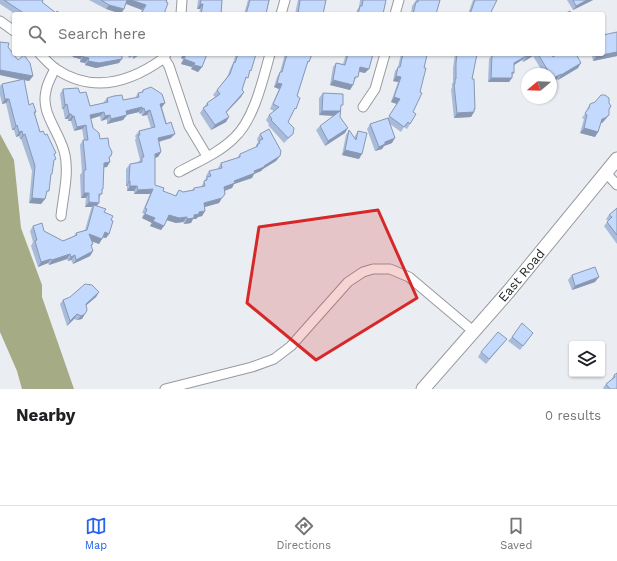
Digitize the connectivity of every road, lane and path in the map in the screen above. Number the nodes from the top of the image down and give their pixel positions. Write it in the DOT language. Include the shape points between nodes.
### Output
graph roads {
  1 [pos="182,0"];
  2 [pos="285,0"];
  3 [pos="399,0"];
  4 [pos="181,12"];
  5 [pos="282,12"];
  6 [pos="396,12"];
  7 [pos="0,21"];
  8 [pos="12,30"];
  9 [pos="42,56"];
  10 [pos="165,56"];
  11 [pos="269,56"];
  12 [pos="384,56"];
  13 [pos="55,68"];
  14 [pos="363,107"];
  15 [pos="207,156"];
  16 [pos="617,159"];
  17 [pos="179,172"];
  18 [pos="606,173"];
  19 [pos="617,185"];
  20 [pos="61,216"];
  21 [pos="473,332"];
  22 [pos="165,389"];
  23 [pos="423,389"];
  1 -- 4 [label="street"];
  2 -- 5 [label="street"];
  3 -- 6 [label="street"];
  7 -- 8 [label="street"];
  9 -- 13 [label="street"];
  10 -- 13 [label="street" via="152,67 131,77 106,83 82,80"];
  10 -- 15 [label="street" via="189,126"];
  11 -- 15 [label="street" via="244,126 231,141"];
  12 -- 14 [label="street" via="375,89"];
  13 -- 20 [label="street" via="45,98 47,112 65,156"];
  15 -- 17 [label="street"];
  16 -- 18 [label="main road, East Road"];
  18 -- 19 [label="street"];
  18 -- 21 [label="main road, East Road"];
  21 -- 22 [label="street" via="409,276 390,269 373,269 348,282 290,346 274,359"];
  21 -- 23 [label="main road, East Road"];
}
